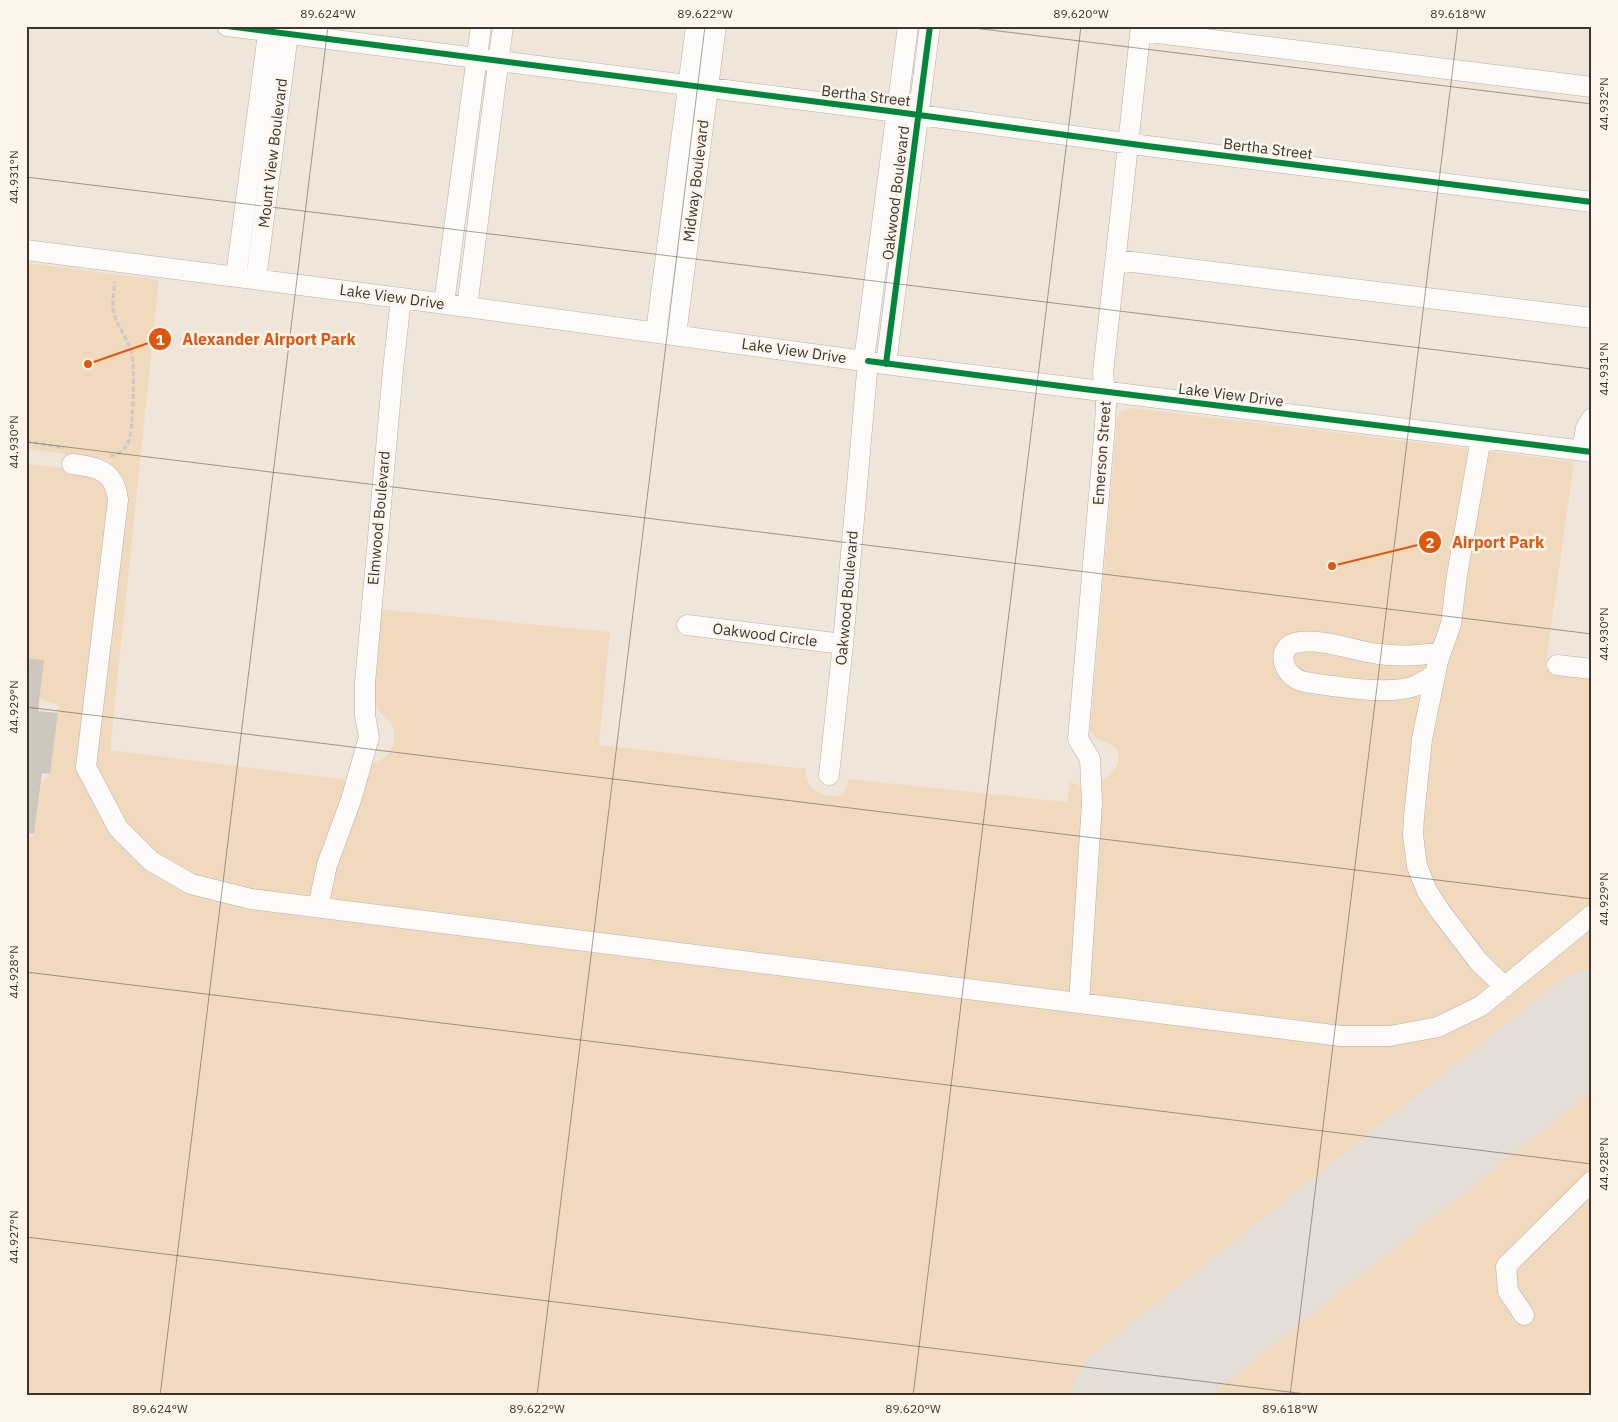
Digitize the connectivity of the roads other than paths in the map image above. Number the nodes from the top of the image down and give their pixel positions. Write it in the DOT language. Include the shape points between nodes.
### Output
graph roads {
  1 [pos="227,26"];
  2 [pos="480,26"];
  3 [pos="503,26"];
  4 [pos="696,26"];
  5 [pos="716,26"];
  6 [pos="908,26"];
  7 [pos="930,26"];
  8 [pos="1141,29"];
  9 [pos="279,30"];
  10 [pos="476,58"];
  11 [pos="499,61"];
  12 [pos="688,86"];
  13 [pos="1592,86"];
  14 [pos="708,88"];
  15 [pos="897,112"];
  16 [pos="918,115"];
  17 [pos="1128,144"];
  18 [pos="1592,202"];
  19 [pos="26,250"];
  20 [pos="1116,260"];
  21 [pos="236,276"];
  22 [pos="256,279"];
  23 [pos="401,298"];
  24 [pos="444,304"];
  25 [pos="467,307"];
  26 [pos="1592,318"];
  27 [pos="656,332"];
  28 [pos="676,335"];
  29 [pos="872,362"];
  30 [pos="1105,392"];
  31 [pos="1592,418"];
  32 [pos="1481,438"];
  33 [pos="1587,452"];
  34 [pos="71,457"];
  35 [pos="687,625"];
  36 [pos="843,644"];
  37 [pos="1440,653"];
  38 [pos="1557,665"];
  39 [pos="1592,669"];
  40 [pos="1435,674"];
  41 [pos="830,775"];
  42 [pos="318,907"];
  43 [pos="1592,915"];
  44 [pos="1505,987"];
  45 [pos="1079,1003"];
  46 [pos="1592,1180"];
  47 [pos="1524,1315"];
  1 -- 9 [label="street, Bertha Street"];
  2 -- 10 [label="street"];
  3 -- 11 [label="street"];
  4 -- 12 [label="street, Midway Boulevard"];
  5 -- 14 [label="street, Midway Boulevard"];
  6 -- 15 [label="street, Oakwood Boulevard"];
  7 -- 16 [label="street, Oakwood Boulevard"];
  8 -- 13 [label="street"];
  8 -- 17 [label="street, Emerson Street"];
  9 -- 10 [label="street, Bertha Street"];
  9 -- 21 [label="street, Mount View Boulevard"];
  9 -- 22 [label="street, Mount View Boulevard"];
  10 -- 11 [label="street, Bertha Street"];
  10 -- 24 [label="street"];
  11 -- 12 [label="street, Bertha Street"];
  11 -- 25 [label="street"];
  12 -- 14 [label="street, Bertha Street"];
  12 -- 27 [label="street, Midway Boulevard"];
  14 -- 15 [label="street, Bertha Street"];
  14 -- 28 [label="street, Midway Boulevard"];
  15 -- 16 [label="street, Bertha Street"];
  15 -- 29 [label="street, Oakwood Boulevard"];
  16 -- 17 [label="street, Bertha Street"];
  16 -- 29 [label="street, Oakwood Boulevard"];
  17 -- 18 [label="street, Bertha Street"];
  17 -- 20 [label="street, Emerson Street"];
  19 -- 21 [label="street, Lake View Drive"];
  20 -- 26 [label="street"];
  20 -- 30 [label="street, Emerson Street" via="1104,373"];
  21 -- 22 [label="street, Lake View Drive"];
  22 -- 23 [label="street, Lake View Drive"];
  23 -- 24 [label="street, Lake View Drive"];
  23 -- 42 [label="street, Elmwood Boulevard" via="365,683 364,709 369,737 327,866"];
  24 -- 25 [label="street, Lake View Drive"];
  25 -- 27 [label="street, Lake View Drive"];
  27 -- 28 [label="street, Lake View Drive"];
  28 -- 29 [label="street, Lake View Drive"];
  29 -- 30 [label="street, Lake View Drive"];
  29 -- 36 [label="street, Oakwood Boulevard"];
  30 -- 32 [label="street, Lake View Drive"];
  30 -- 45 [label="street, Emerson Street" via="1105,425 1078,739 1090,759 1092,803"];
  31 -- 33 [label="street" via="1586,428"];
  32 -- 33 [label="street, Lake View Drive"];
  32 -- 37 [label="street" via="1451,624"];
  34 -- 42 [label="street" via="102,470 113,482 118,495 86,767 118,828 150,861 191,884 251,899"];
  35 -- 36 [label="street, Oakwood Circle"];
  36 -- 41 [label="street, Oakwood Boulevard"];
  37 -- 40 [label="street"];
  37 -- 40 [label="street" via="1379,654 1300,642 1287,648 1283,656 1288,674 1300,681 1316,684 1399,690 1413,687"];
  38 -- 39 [label="street"];
  40 -- 44 [label="street" via="1422,739 1414,817 1417,866 1440,911 1478,962"];
  42 -- 45 [label="street"];
  43 -- 44 [label="street"];
  44 -- 45 [label="street" via="1481,1006 1438,1027 1390,1036 1341,1036"];
  46 -- 47 [label="street" via="1506,1266 1508,1291"];
}
